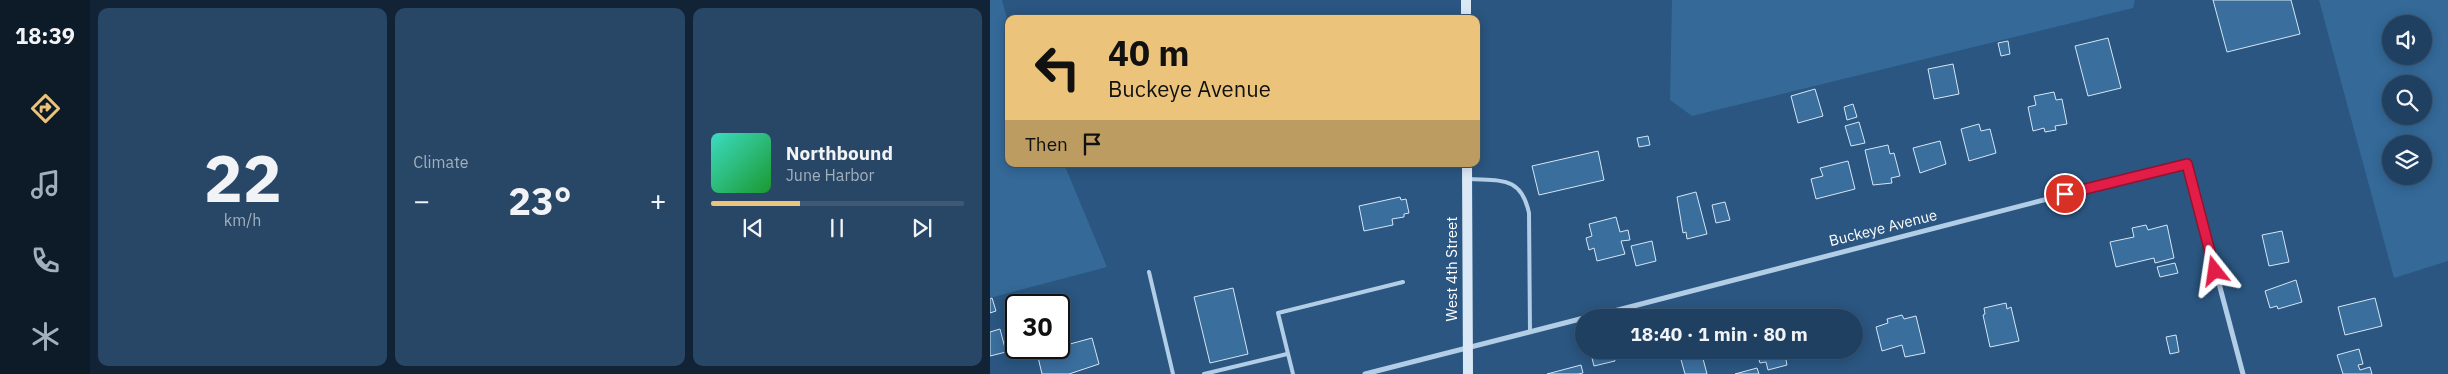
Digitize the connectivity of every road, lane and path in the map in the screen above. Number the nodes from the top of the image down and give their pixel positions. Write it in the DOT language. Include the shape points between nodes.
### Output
graph roads {
  1 [pos="1466,0"];
  2 [pos="1466,15"];
  3 [pos="1467,167"];
  4 [pos="1467,179"];
  5 [pos="1149,272"];
  6 [pos="1403,282"];
  7 [pos="1620,309"];
  8 [pos="1575,321"];
  9 [pos="1530,332"];
  10 [pos="1467,349"];
  11 [pos="1287,354"];
  12 [pos="1173,374"];
  13 [pos="1204,374"];
  14 [pos="1293,374"];
  15 [pos="1365,374"];
  16 [pos="1468,374"];
  17 [pos="2243,374"];
  1 -- 2 [label="main road"];
  3 -- 4 [label="main road, West 4th Street"];
  4 -- 9 [label="lane" via="1518,186 1526,196"];
  4 -- 10 [label="main road, West 4th Street"];
  5 -- 12 [label="lane"];
  6 -- 11 [label="lane" via="1278,313"];
  7 -- 17 [label="street, Buckeye Avenue" via="2187,164"];
  8 -- 9 [label="street, Buckeye Avenue"];
  9 -- 10 [label="street, Buckeye Avenue"];
  10 -- 15 [label="street, Buckeye Avenue"];
  10 -- 16 [label="main road, West 4th Street"];
  11 -- 13 [label="lane"];
  11 -- 14 [label="lane"];
}
